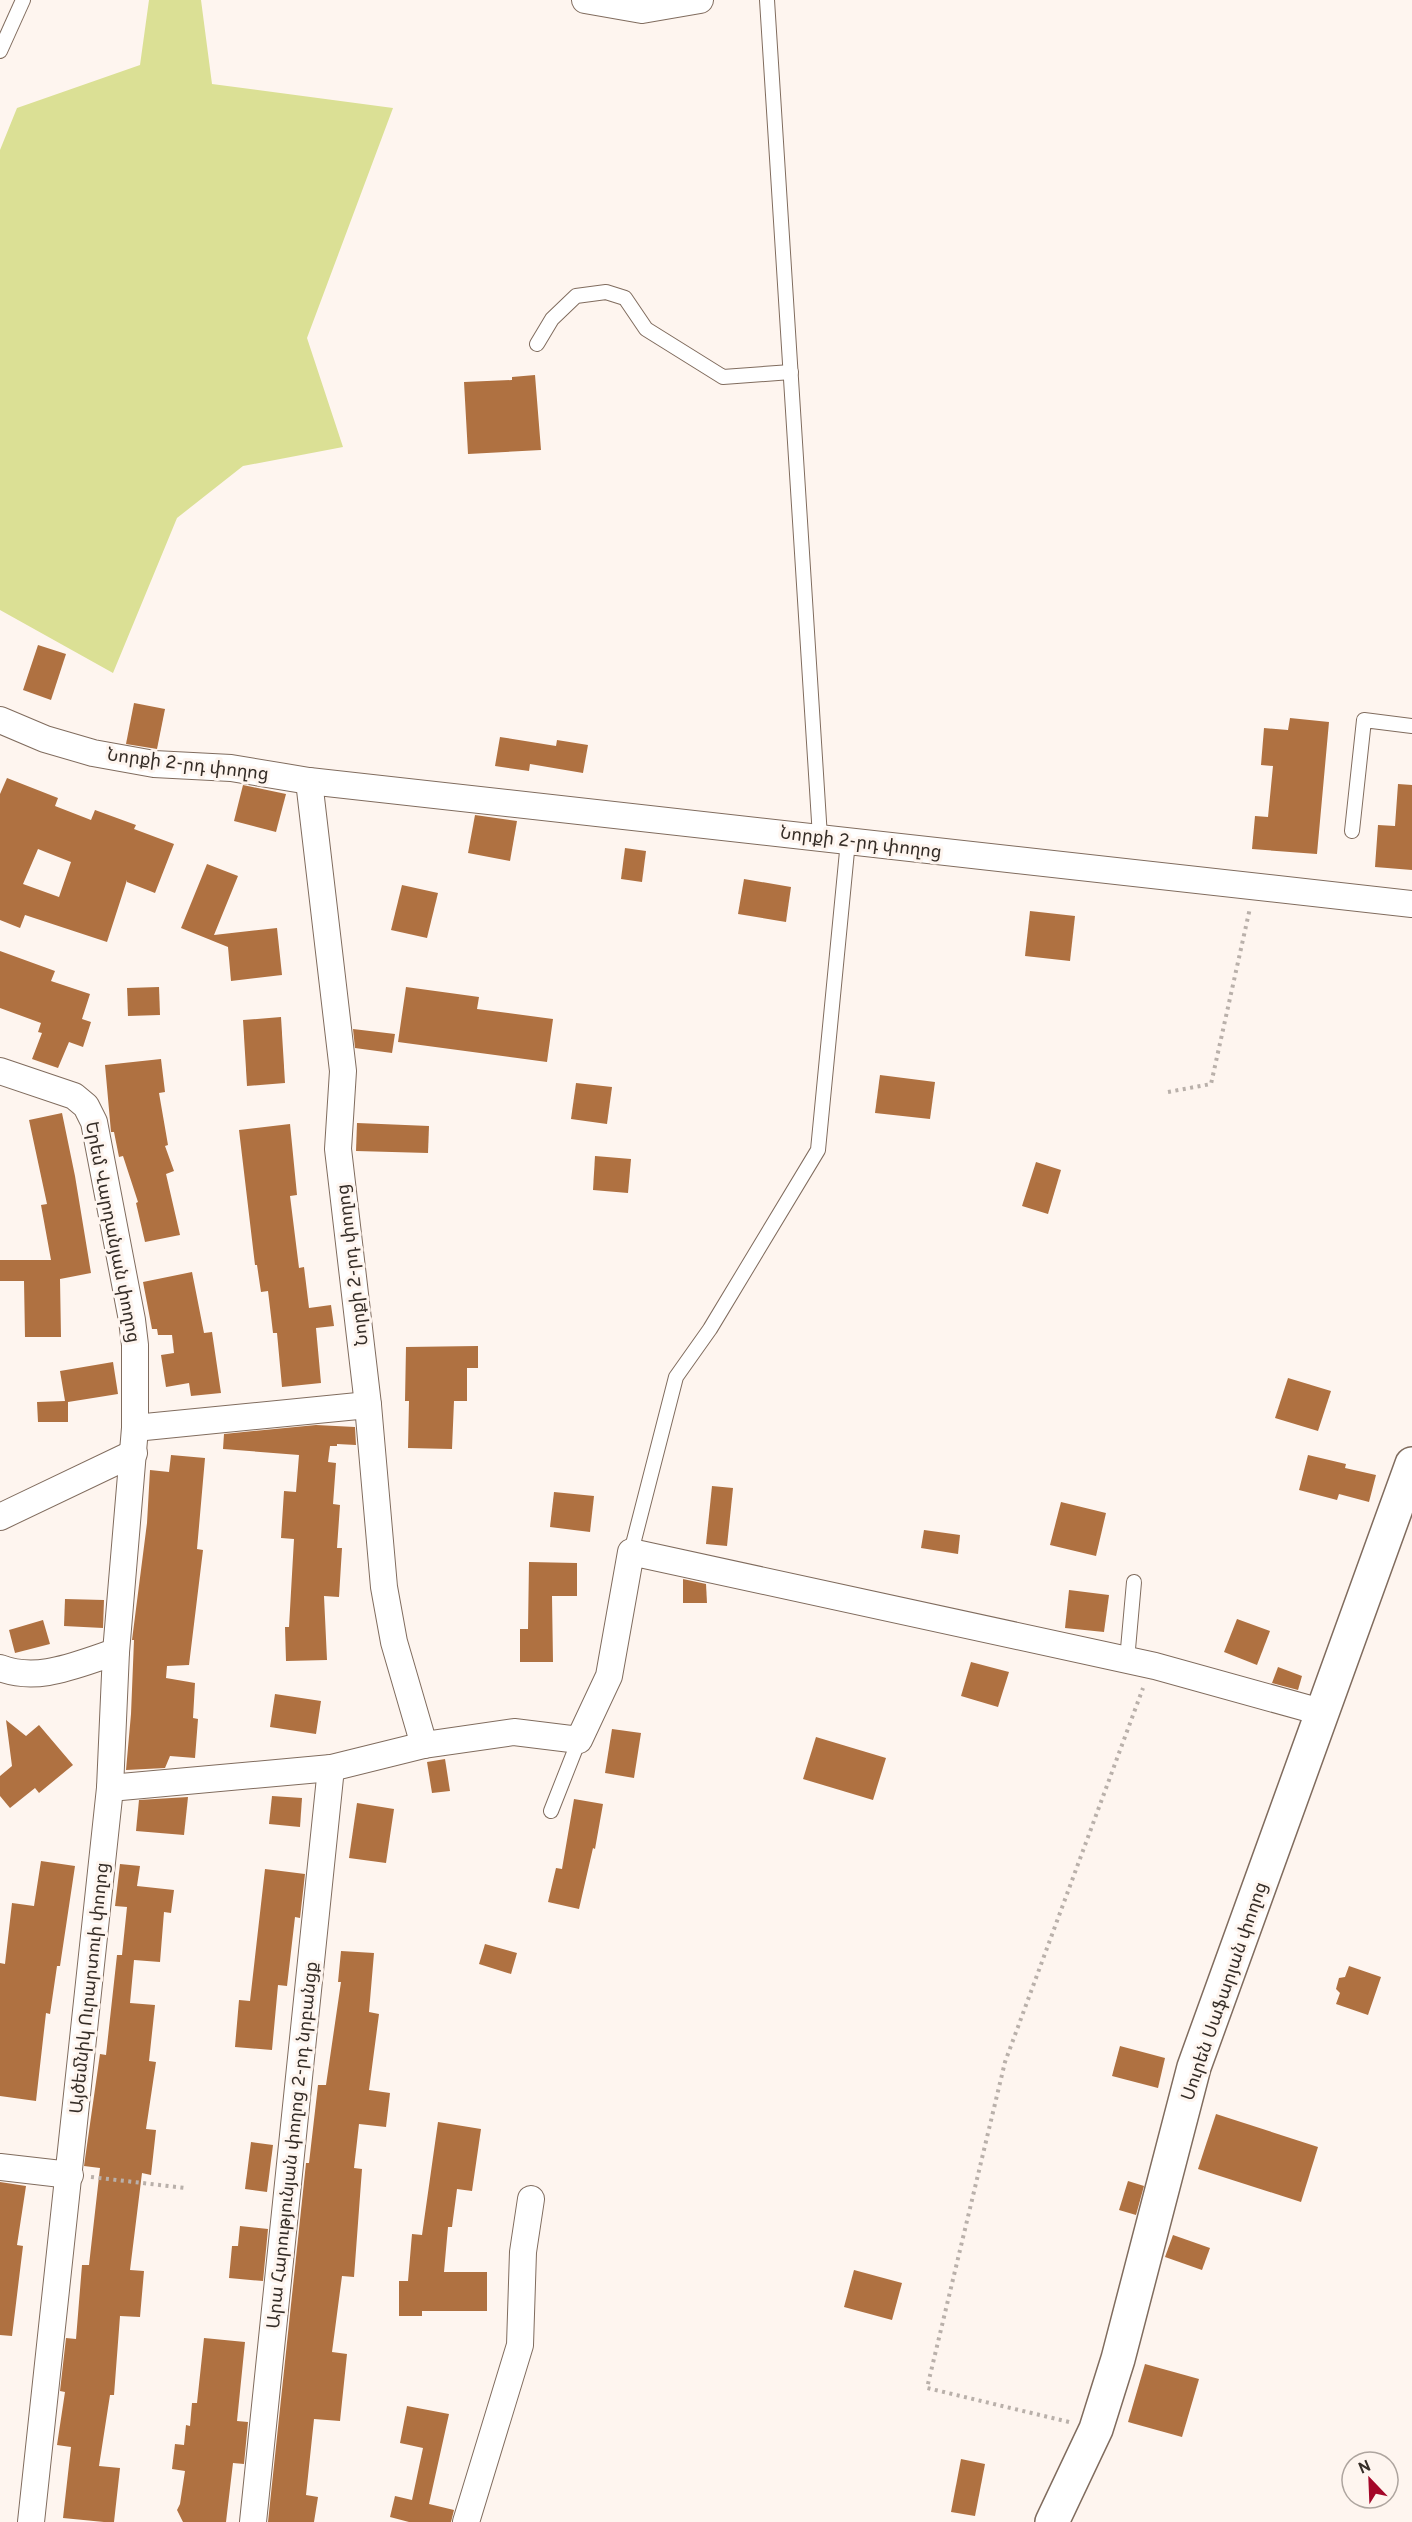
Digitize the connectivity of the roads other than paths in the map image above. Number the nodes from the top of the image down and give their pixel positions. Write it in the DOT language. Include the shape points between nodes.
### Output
graph roads {
  1 [pos="23,0"];
  2 [pos="585,0"];
  3 [pos="700,0"];
  4 [pos="767,0"];
  5 [pos="0,51"];
  6 [pos="537,344"];
  7 [pos="791,372"];
  8 [pos="0,720"];
  9 [pos="1412,726"];
  10 [pos="309,781"];
  11 [pos="1352,831"];
  12 [pos="820,837"];
  13 [pos="848,841"];
  14 [pos="1412,904"];
  15 [pos="0,1071"];
  16 [pos="368,1405"];
  17 [pos="135,1441"];
  18 [pos="1412,1464"];
  19 [pos="0,1517"];
  20 [pos="631,1552"];
  21 [pos="1134,1582"];
  22 [pos="116,1652"];
  23 [pos="1127,1660"];
  24 [pos="0,1668"];
  25 [pos="1321,1712"];
  26 [pos="579,1740"];
  27 [pos="424,1744"];
  28 [pos="332,1768"];
  29 [pos="110,1788"];
  30 [pos="551,1811"];
  31 [pos="0,2167"];
  32 [pos="70,2175"];
  33 [pos="531,2199"];
  34 [pos="31,2522"];
  35 [pos="253,2522"];
  36 [pos="466,2522"];
  37 [pos="1052,2522"];
  1 -- 5 [label="lane"];
  2 -- 3 [label="street" via="642,10"];
  4 -- 7 [label="lane"];
  6 -- 7 [label="lane" via="552,319 576,296 606,292 625,298 646,329 723,377"];
  7 -- 12 [label="lane"];
  8 -- 10 [label="street, Նորքի 2-րդ փողոց" via="93,753 154,764 231,768"];
  9 -- 11 [label="lane" via="1364,720"];
  10 -- 12 [label="street, Նորքի 2-րդ փողոց"];
  10 -- 16 [label="street, Նորքի 2-րդ փողոց" via="343,1071 338,1149"];
  12 -- 13 [label="street, Նորքի 2-րդ փողոց"];
  13 -- 14 [label="street, Նորքի 2-րդ փողոց"];
  13 -- 20 [label="lane" via="818,1150 710,1329 676,1377"];
  15 -- 17 [label="street, Երեմ Վարդանյան փողոց" via="74,1096 86,1106 94,1122 134,1337"];
  16 -- 17 [label="street"];
  16 -- 27 [label="street, Նորքի 2-րդ փողոց" via="384,1587 394,1642"];
  17 -- 19 [label="street"];
  17 -- 22 [label="street, Այծեմնիկ Ուրարտուի փողոց"];
  18 -- 25 [label="main road, Սուրեն Սաֆարյան փողոց"];
  20 -- 23 [label="street"];
  20 -- 26 [label="street" via="609,1676"];
  21 -- 23 [label="lane"];
  22 -- 24 [label="street" via="40,1675"];
  22 -- 29 [label="street, Այծեմնիկ Ուրարտուի փողոց"];
  23 -- 25 [label="street"];
  25 -- 37 [label="main road, Սուրեն Սաֆարյան փողոց" via="1194,2067 1096,2429"];
  26 -- 27 [label="street" via="514,1732"];
  26 -- 30 [label="lane"];
  27 -- 28 [label="street"];
  28 -- 29 [label="street"];
  28 -- 35 [label="street, Արա Հարությունյան փողոց 2-րդ նրբանցք"];
  29 -- 32 [label="street, Այծեմնիկ Ուրարտուի փողոց"];
  31 -- 32 [label="street"];
  32 -- 34 [label="street, Այծեմնիկ Ուրարտուի փողոց"];
  33 -- 36 [label="street" via="523,2252 520,2345"];
}
